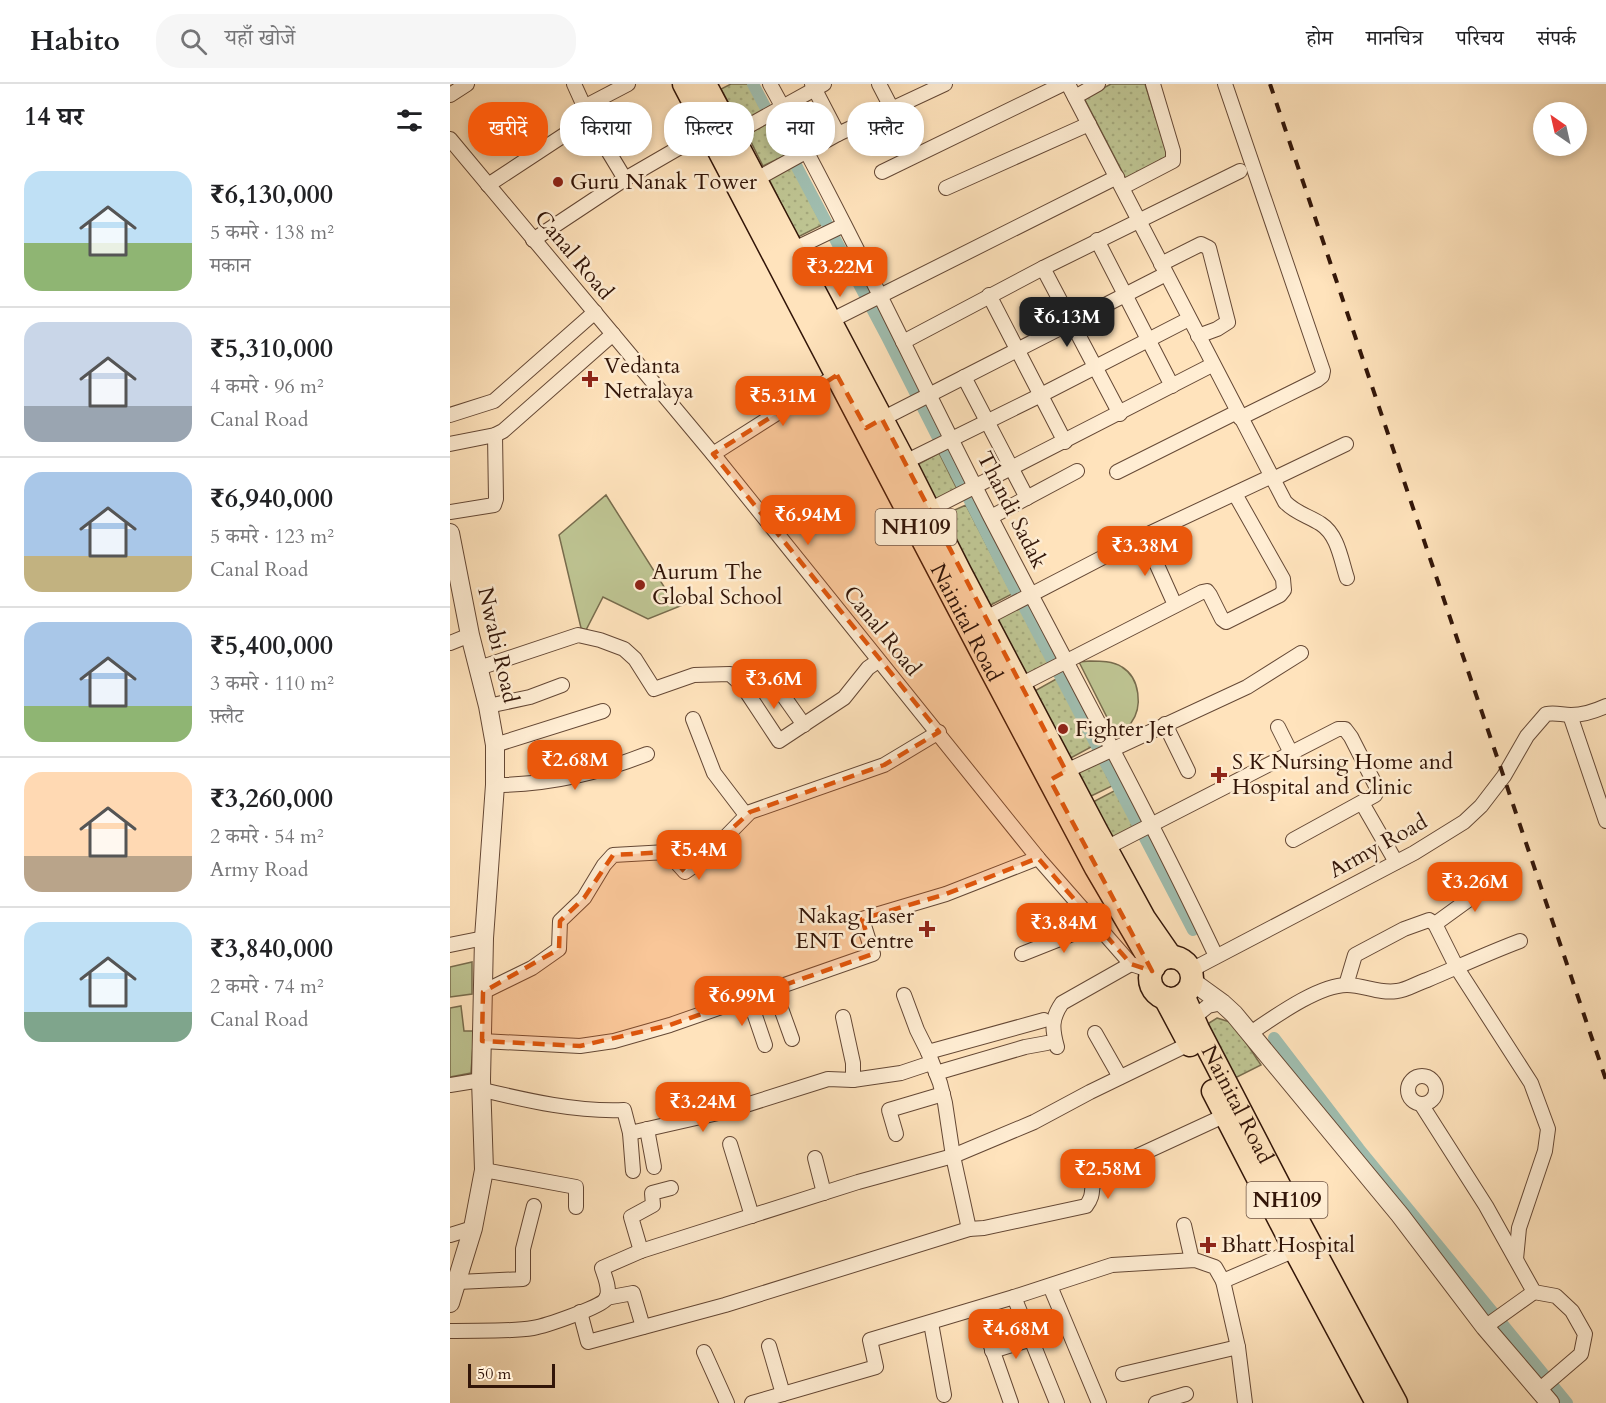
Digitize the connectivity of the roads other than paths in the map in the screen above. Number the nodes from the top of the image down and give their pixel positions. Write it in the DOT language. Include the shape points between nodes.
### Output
graph roads {
  1 [pos="467,84"];
  2 [pos="574,84"];
  3 [pos="620,84"];
  4 [pos="628,84"];
  5 [pos="771,84"];
  6 [pos="879,84"];
  7 [pos="945,84"];
  8 [pos="1063,84"];
  9 [pos="1098,84"];
  10 [pos="1153,84"];
  11 [pos="1225,84"];
  12 [pos="817,86"];
  13 [pos="701,88"];
  14 [pos="1071,90"];
  15 [pos="450,95"];
  16 [pos="582,102"];
  17 [pos="596,102"];
  18 [pos="598,102"];
  19 [pos="710,102"];
  20 [pos="772,102"];
  21 [pos="790,102"];
  22 [pos="888,102"];
  23 [pos="907,102"];
  24 [pos="1089,124"];
  25 [pos="560,129"];
  26 [pos="847,130"];
  27 [pos="838,134"];
  28 [pos="835,136"];
  29 [pos="450,139"];
  30 [pos="612,156"];
  31 [pos="665,156"];
  32 [pos="721,156"];
  33 [pos="743,156"];
  34 [pos="797,156"];
  35 [pos="1240,171"];
  36 [pos="882,172"];
  37 [pos="625,179"];
  38 [pos="755,180"];
  39 [pos="1120,182"];
  40 [pos="488,185"];
  41 [pos="946,188"];
  42 [pos="1139,219"];
  43 [pos="835,229"];
  44 [pos="533,240"];
  45 [pos="1097,240"];
  46 [pos="792,250"];
  47 [pos="1042,267"];
  48 [pos="1163,269"];
  49 [pos="989,295"];
  50 [pos="1125,295"];
  51 [pos="872,299"];
  52 [pos="595,312"];
  53 [pos="1189,319"];
  54 [pos="830,321"];
  55 [pos="1071,322"];
  56 [pos="613,334"];
  57 [pos="1198,336"];
  58 [pos="1148,341"];
  59 [pos="903,342"];
  60 [pos="1017,349"];
  61 [pos="1212,365"];
  62 [pos="1095,368"];
  63 [pos="837,375"];
  64 [pos="964,377"];
  65 [pos="1172,386"];
  66 [pos="1041,395"];
  67 [pos="923,398"];
  68 [pos="1120,414"];
  69 [pos="450,415"];
  70 [pos="1239,415"];
  71 [pos="988,422"];
  72 [pos="874,423"];
  73 [pos="495,435"];
  74 [pos="1065,442"];
  75 [pos="946,443"];
  76 [pos="450,444"];
  77 [pos="1346,444"];
  78 [pos="713,454"];
  79 [pos="905,462"];
  80 [pos="1012,468"];
  81 [pos="1077,471"];
  82 [pos="1117,472"];
  83 [pos="1272,478"];
  84 [pos="969,490"];
  85 [pos="1234,494"];
  86 [pos="1027,498"];
  87 [pos="929,510"];
  88 [pos="450,512"];
  89 [pos="991,517"];
  90 [pos="450,533"];
  91 [pos="1144,536"];
  92 [pos="1347,578"];
  93 [pos="455,588"];
  94 [pos="1025,597"];
  95 [pos="1175,605"];
  96 [pos="984,619"];
  97 [pos="470,636"];
  98 [pos="450,643"];
  99 [pos="1301,653"];
  100 [pos="878,661"];
  101 [pos="1060,664"];
  102 [pos="479,668"];
  103 [pos="770,677"];
  104 [pos="562,685"];
  105 [pos="1020,685"];
  106 [pos="488,706"];
  107 [pos="1606,706"];
  108 [pos="603,711"];
  109 [pos="1570,716"];
  110 [pos="693,719"];
  111 [pos="1165,724"];
  112 [pos="804,725"];
  113 [pos="1278,727"];
  114 [pos="939,732"];
  115 [pos="495,745"];
  116 [pos="1105,753"];
  117 [pos="1291,753"];
  118 [pos="647,754"];
  119 [pos="1188,771"];
  120 [pos="1058,776"];
  121 [pos="495,785"];
  122 [pos="1362,803"];
  123 [pos="746,815"];
  124 [pos="1606,821"];
  125 [pos="1144,830"];
  126 [pos="1293,840"];
  127 [pos="1106,848"];
  128 [pos="1038,858"];
  129 [pos="1396,862"];
  130 [pos="1497,879"];
  131 [pos="1095,924"];
  132 [pos="1435,924"];
  133 [pos="484,938"];
  134 [pos="1520,941"];
  135 [pos="450,945"];
  136 [pos="1022,954"];
  137 [pos="1216,956"];
  138 [pos="1152,965"];
  139 [pos="1457,968"];
  140 [pos="1346,985"];
  141 [pos="1183,986"];
  142 [pos="774,989"];
  143 [pos="483,992"];
  144 [pos="904,995"];
  145 [pos="749,998"];
  146 [pos="1222,1003"];
  147 [pos="843,1017"];
  148 [pos="1193,1018"];
  149 [pos="1044,1020"];
  150 [pos="1095,1033"];
  151 [pos="1249,1034"];
  152 [pos="792,1039"];
  153 [pos="482,1041"];
  154 [pos="1189,1044"];
  155 [pos="765,1045"];
  156 [pos="932,1063"];
  157 [pos="1120,1077"];
  158 [pos="853,1080"];
  159 [pos="450,1084"];
  160 [pos="482,1085"];
  161 [pos="943,1094"];
  162 [pos="1422,1104"];
  163 [pos="1226,1115"];
  164 [pos="647,1129"];
  165 [pos="630,1133"];
  166 [pos="896,1134"];
  167 [pos="730,1144"];
  168 [pos="953,1156"];
  169 [pos="815,1158"];
  170 [pos="654,1167"];
  171 [pos="484,1170"];
  172 [pos="633,1172"];
  173 [pos="671,1188"];
  174 [pos="824,1193"];
  175 [pos="534,1206"];
  176 [pos="576,1207"];
  177 [pos="752,1216"];
  178 [pos="1184,1225"];
  179 [pos="473,1228"];
  180 [pos="969,1229"];
  181 [pos="450,1235"];
  182 [pos="1295,1250"];
  183 [pos="641,1251"];
  184 [pos="1516,1259"];
  185 [pos="1192,1260"];
  186 [pos="1315,1270"];
  187 [pos="1223,1281"];
  188 [pos="458,1282"];
  189 [pos="1050,1286"];
  190 [pos="1534,1292"];
  191 [pos="606,1298"];
  192 [pos="1014,1298"];
  193 [pos="450,1302"];
  194 [pos="978,1309"];
  195 [pos="580,1312"];
  196 [pos="1493,1321"];
  197 [pos="931,1323"];
  198 [pos="643,1327"];
  199 [pos="450,1331"];
  200 [pos="1032,1339"];
  201 [pos="769,1346"];
  202 [pos="1238,1347"];
  203 [pos="992,1351"];
  204 [pos="704,1352"];
  205 [pos="1123,1374"];
  206 [pos="1547,1389"];
  207 [pos="783,1394"];
  208 [pos="1186,1394"];
  209 [pos="944,1395"];
  210 [pos="727,1403"];
  211 [pos="752,1403"];
  212 [pos="1011,1403"];
  213 [pos="1057,1403"];
  214 [pos="1099,1403"];
  215 [pos="1156,1403"];
  216 [pos="1245,1403"];
  217 [pos="1377,1403"];
  218 [pos="1396,1403"];
  1 -- 15 [label="street"];
  2 -- 16 [label="street"];
  3 -- 17 [label="street"];
  4 -- 18 [label="street"];
  5 -- 20 [label="street, Thandi Sadak"];
  6 -- 22 [label="street"];
  7 -- 23 [label="street"];
  8 -- 36 [label="street"];
  9 -- 14 [label="street"];
  10 -- 39 [label="street" via="1173,161"];
  11 -- 70 [label="street" via="1323,371 1317,380"];
  12 -- 21 [label="street"];
  12 -- 27 [label="street"];
  13 -- 19 [label="highway, Nainital Road / NH109"];
  14 -- 24 [label="street"];
  24 -- 39 [label="street"];
  24 -- 41 [label="street"];
  25 -- 40 [label="street"];
  26 -- 27 [label="street"];
  27 -- 28 [label="street"];
  29 -- 40 [label="street, Canal Road"];
  30 -- 37 [label="street"];
  31 -- 37 [label="street"];
  32 -- 63 [label="highway, Nainital Road / NH109"];
  33 -- 38 [label="highway, Nainital Road / NH109"];
  34 -- 38 [label="street"];
  34 -- 43 [label="street, Thandi Sadak"];
  35 -- 42 [label="street"];
  37 -- 44 [label="street"];
  38 -- 46 [label="highway, Nainital Road / NH109"];
  39 -- 42 [label="street"];
  39 -- 51 [label="street"];
  40 -- 44 [label="street, Canal Road"];
  42 -- 45 [label="street"];
  42 -- 48 [label="street"];
  43 -- 46 [label="street"];
  43 -- 51 [label="street, Thandi Sadak"];
  44 -- 52 [label="street, Canal Road"];
  45 -- 47 [label="street"];
  45 -- 50 [label="street"];
  46 -- 54 [label="highway, Nainital Road / NH109"];
  47 -- 49 [label="street"];
  47 -- 55 [label="street"];
  48 -- 50 [label="street"];
  48 -- 53 [label="street"];
  48 -- 57 [label="street" via="1186,250 1201,244 1209,248 1228,322"];
  49 -- 59 [label="street"];
  49 -- 60 [label="street"];
  50 -- 55 [label="street"];
  50 -- 58 [label="street"];
  51 -- 54 [label="street"];
  51 -- 59 [label="street, Thandi Sadak"];
  52 -- 56 [label="street, Canal Road"];
  52 -- 69 [label="street" via="494,401"];
  53 -- 57 [label="street"];
  53 -- 58 [label="street"];
  54 -- 72 [label="highway, Nainital Road / NH109"];
  55 -- 60 [label="street"];
  55 -- 62 [label="street"];
  56 -- 73 [label="street"];
  56 -- 78 [label="street, Canal Road"];
  57 -- 61 [label="street"];
  58 -- 62 [label="street"];
  58 -- 65 [label="street"];
  59 -- 67 [label="street, Thandi Sadak"];
  60 -- 64 [label="street"];
  60 -- 66 [label="street"];
  61 -- 65 [label="street"];
  61 -- 70 [label="street"];
  62 -- 66 [label="street"];
  62 -- 68 [label="street"];
  63 -- 72 [label="highway, Nainital Road / NH109"];
  63 -- 78 [label="street"];
  64 -- 67 [label="street"];
  64 -- 71 [label="street"];
  65 -- 68 [label="street"];
  66 -- 71 [label="street"];
  66 -- 74 [label="street"];
  67 -- 72 [label="street"];
  67 -- 75 [label="street, Thandi Sadak"];
  68 -- 74 [label="street"];
  70 -- 82 [label="street"];
  70 -- 83 [label="street"];
  71 -- 75 [label="street"];
  71 -- 80 [label="street"];
  72 -- 79 [label="highway, Nainital Road / NH109"];
  72 -- 120 [label="highway, Nainital Road / NH109"];
  73 -- 76 [label="street"];
  73 -- 88 [label="street" via="494,504"];
  74 -- 80 [label="street"];
  75 -- 79 [label="street"];
  75 -- 84 [label="street, Thandi Sadak"];
  77 -- 83 [label="street"];
  78 -- 100 [label="street, Canal Road"];
  79 -- 87 [label="highway, Nainital Road / NH109"];
  80 -- 84 [label="street"];
  80 -- 86 [label="street"];
  81 -- 86 [label="street"];
  83 -- 85 [label="street"];
  83 -- 92 [label="street" via="1291,508 1329,530"];
  84 -- 87 [label="street"];
  84 -- 89 [label="street, Thandi Sadak"];
  85 -- 91 [label="street"];
  85 -- 95 [label="street" via="1283,579 1284,590 1227,622 1207,591"];
  86 -- 89 [label="street"];
  87 -- 96 [label="highway, Nainital Road / NH109"];
  89 -- 94 [label="street, Thandi Sadak"];
  90 -- 93 [label="street, Nwabi Road"];
  91 -- 94 [label="street"];
  91 -- 95 [label="street"];
  93 -- 97 [label="street, Nwabi Road"];
  94 -- 96 [label="street"];
  94 -- 101 [label="street, Thandi Sadak"];
  95 -- 101 [label="street"];
  96 -- 105 [label="highway, Nainital Road / NH109"];
  97 -- 98 [label="street"];
  97 -- 102 [label="street, Nwabi Road"];
  99 -- 111 [label="street" via="1246,687"];
  100 -- 112 [label="street" via="844,698"];
  100 -- 114 [label="street, Canal Road"];
  101 -- 105 [label="street"];
  101 -- 116 [label="street, Thandi Sadak"];
  102 -- 106 [label="street, Nwabi Road"];
  102 -- 112 [label="street" via="578,635 624,649 654,689 694,675 730,674 742,685 779,741"];
  103 -- 112 [label="street"];
  104 -- 106 [label="street"];
  105 -- 120 [label="highway, Nainital Road / NH109"];
  106 -- 115 [label="street, Nwabi Road"];
  107 -- 109 [label="street"];
  108 -- 115 [label="street"];
  109 -- 124 [label="street"];
  109 -- 129 [label="street, Army Road" via="1546,714 1481,806 1464,822"];
  110 -- 123 [label="street" via="714,772"];
  111 -- 116 [label="street"];
  111 -- 119 [label="street"];
  113 -- 117 [label="street"];
  114 -- 123 [label="street" via="884,765"];
  114 -- 128 [label="street, Canal Road"];
  115 -- 121 [label="street, Nwabi Road"];
  116 -- 120 [label="street"];
  116 -- 125 [label="street, Thandi Sadak"];
  117 -- 122 [label="street" via="1345,729 1377,791"];
  117 -- 125 [label="street"];
  118 -- 121 [label="street" via="620,765 553,780"];
  120 -- 127 [label="highway, Nainital Road / NH109"];
  120 -- 138 [label="highway, Nainital Road / NH109" via="1096,868"];
  121 -- 133 [label="street, Nwabi Road"];
  122 -- 126 [label="street"];
  122 -- 129 [label="street"];
  123 -- 143 [label="street" via="705,858 685,872 667,852 613,855 584,898 560,921 559,949"];
  125 -- 127 [label="street"];
  125 -- 137 [label="street, Thandi Sadak"];
  127 -- 138 [label="highway, Nainital Road / NH109" via="1144,918"];
  128 -- 131 [label="street, Canal Road"];
  128 -- 142 [label="street" via="945,894 862,919 873,954"];
  129 -- 137 [label="street, Army Road"];
  130 -- 132 [label="street"];
  131 -- 136 [label="street"];
  131 -- 138 [label="street, Canal Road"];
  132 -- 139 [label="street"];
  132 -- 140 [label="street" via="1429,920 1404,929 1355,955"];
  133 -- 135 [label="street"];
  133 -- 143 [label="street, Nwabi Road"];
  134 -- 139 [label="street"];
  137 -- 141 [label="street, Army Road"];
  138 -- 141 [label="highway" via="1153,988"];
  138 -- 141 [label="highway" via="1183,961"];
  138 -- 156 [label="street" via="1062,1003 1054,1014 1052,1045"];
  139 -- 140 [label="street" via="1397,991"];
  139 -- 184 [label="street" via="1531,1083 1548,1129 1545,1151 1519,1228"];
  140 -- 151 [label="street" via="1322,991 1286,1009"];
  141 -- 146 [label="street"];
  141 -- 148 [label="highway, Nainital Road / NH109"];
  141 -- 154 [label="highway, Nainital Road / NH109"];
  142 -- 145 [label="street"];
  142 -- 152 [label="street"];
  143 -- 153 [label="street, Nwabi Road"];
  144 -- 156 [label="street"];
  145 -- 153 [label="street" via="614,1041 580,1046"];
  145 -- 155 [label="street"];
  146 -- 148 [label="street" via="1208,1005"];
  146 -- 151 [label="street"];
  147 -- 158 [label="street"];
  148 -- 186 [label="highway, Nainital Road / NH109"];
  149 -- 156 [label="street"];
  150 -- 157 [label="street"];
  151 -- 196 [label="street"];
  153 -- 160 [label="street, Nwabi Road"];
  154 -- 157 [label="street"];
  154 -- 163 [label="highway, Nainital Road / NH109"];
  156 -- 158 [label="street" via="901,1073"];
  156 -- 161 [label="street"];
  157 -- 168 [label="street" via="1034,1122"];
  158 -- 164 [label="street" via="828,1079 727,1111"];
  159 -- 160 [label="street"];
  160 -- 165 [label="street" via="524,1099 599,1111 624,1110"];
  160 -- 171 [label="street, Nwabi Road"];
  161 -- 166 [label="street" via="889,1110"];
  161 -- 168 [label="street"];
  162 -- 184 [label="street"];
  163 -- 180 [label="street" via="1096,1175 1092,1198 1086,1206"];
  163 -- 182 [label="highway, Nainital Road / NH109"];
  164 -- 165 [label="street"];
  164 -- 170 [label="street"];
  165 -- 172 [label="street"];
  167 -- 177 [label="street"];
  168 -- 174 [label="street"];
  168 -- 180 [label="street"];
  169 -- 174 [label="street"];
  171 -- 176 [label="street" via="576,1187"];
  171 -- 179 [label="street, Nwabi Road"];
  173 -- 183 [label="street" via="652,1193 653,1205 631,1216"];
  174 -- 177 [label="street"];
  175 -- 188 [label="street" via="523,1249 524,1279"];
  177 -- 183 [label="street"];
  178 -- 185 [label="street"];
  179 -- 181 [label="street"];
  179 -- 188 [label="street, Nwabi Road"];
  180 -- 198 [label="street"];
  182 -- 186 [label="highway, Nainital Road / NH109"];
  182 -- 187 [label="street"];
  183 -- 191 [label="street" via="602,1268 608,1290"];
  184 -- 190 [label="street"];
  185 -- 187 [label="street" via="1215,1267"];
  185 -- 189 [label="street" via="1112,1265"];
  186 -- 217 [label="highway, Nainital Road / NH109"];
  186 -- 218 [label="highway, Nainital Road / NH109"];
  187 -- 202 [label="street"];
  188 -- 193 [label="street, Nwabi Road"];
  189 -- 192 [label="street"];
  189 -- 214 [label="street"];
  190 -- 196 [label="street"];
  190 -- 206 [label="street" via="1556,1296 1572,1311 1585,1334 1581,1354"];
  191 -- 195 [label="street"];
  191 -- 198 [label="street" via="633,1293"];
  192 -- 194 [label="street"];
  192 -- 200 [label="street"];
  194 -- 197 [label="street"];
  194 -- 203 [label="street"];
  195 -- 198 [label="street" via="588,1342"];
  195 -- 199 [label="street" via="533,1328"];
  196 -- 206 [label="street"];
  197 -- 207 [label="street" via="870,1340 876,1367"];
  197 -- 209 [label="street"];
  200 -- 203 [label="street"];
  200 -- 213 [label="street"];
  201 -- 207 [label="street"];
  202 -- 205 [label="street"];
  202 -- 216 [label="street"];
  203 -- 212 [label="street"];
  204 -- 210 [label="street"];
  207 -- 211 [label="street"];
  208 -- 215 [label="street"];
}
